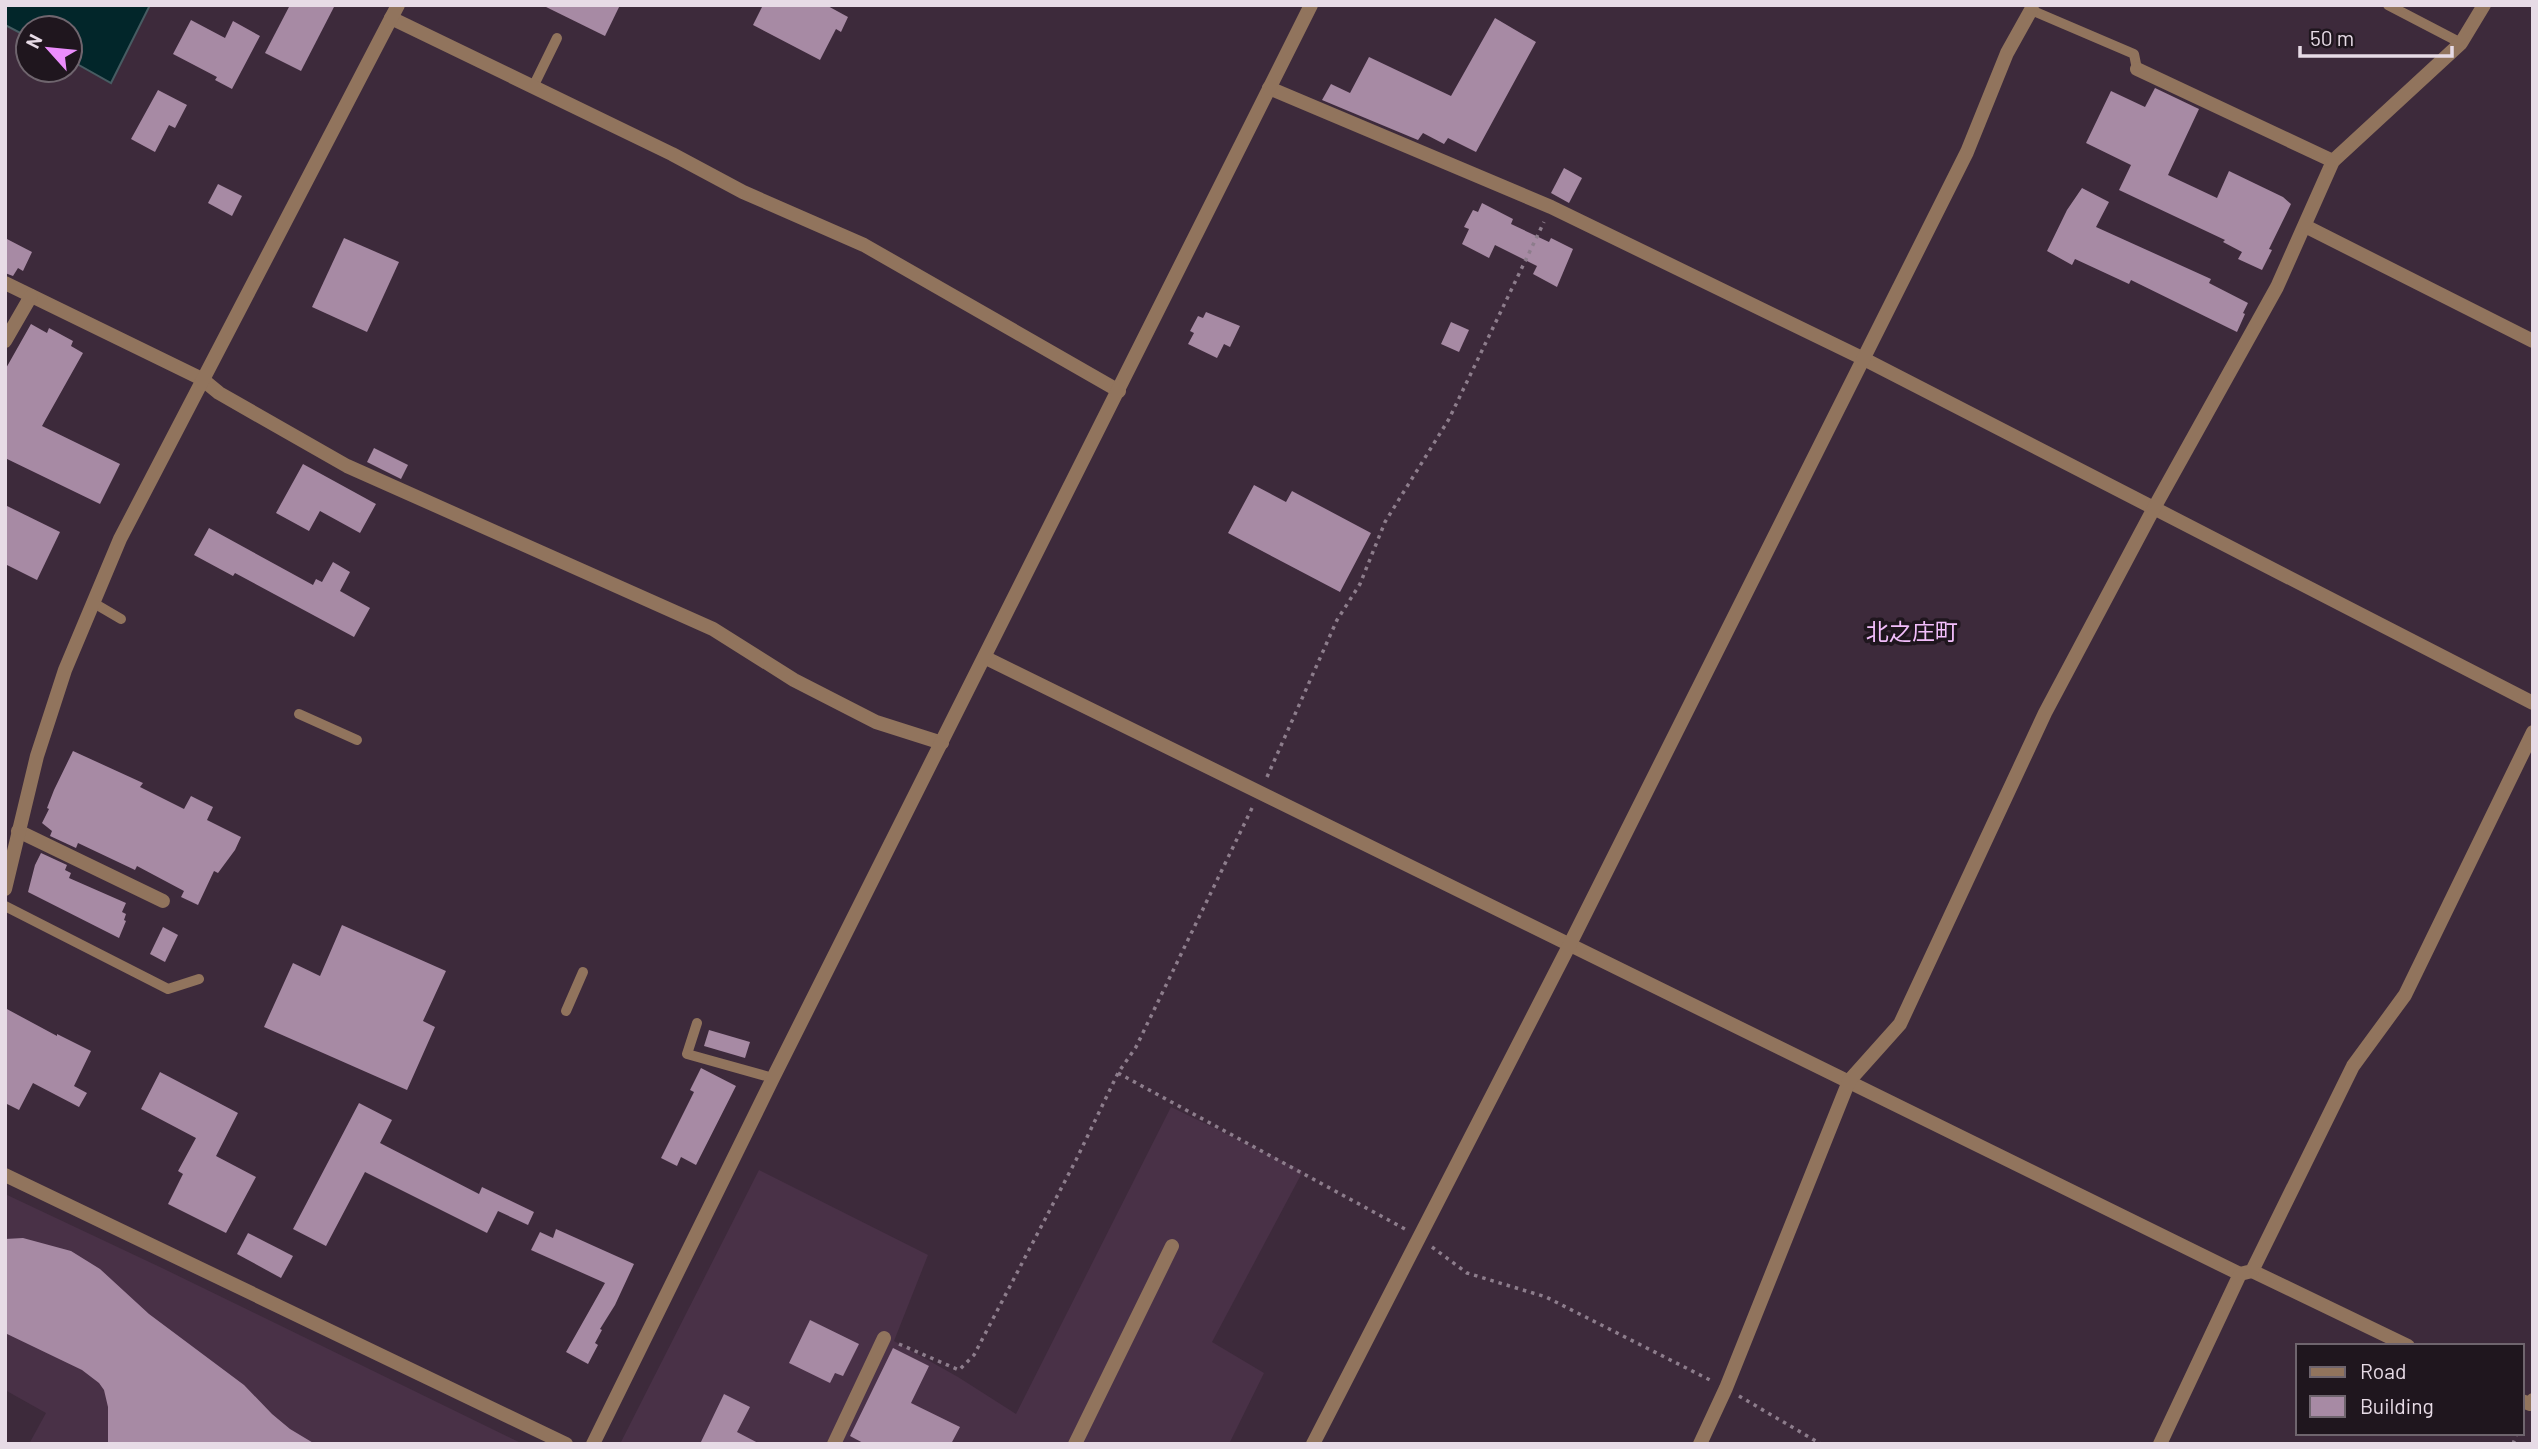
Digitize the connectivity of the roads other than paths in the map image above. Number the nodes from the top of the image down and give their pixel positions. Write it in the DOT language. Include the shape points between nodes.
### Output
graph roads {
  1 [pos="1311,5"];
  2 [pos="2388,5"];
  3 [pos="2484,5"];
  4 [pos="2033,8"];
  5 [pos="394,11"];
  6 [pos="557,38"];
  7 [pos="2461,43"];
  8 [pos="2137,69"];
  9 [pos="533,87"];
  10 [pos="1269,88"];
  11 [pos="2333,161"];
  12 [pos="2305,226"];
  13 [pos="5,283"];
  14 [pos="31,296"];
  15 [pos="5,341"];
  16 [pos="2533,341"];
  17 [pos="1862,358"];
  18 [pos="202,379"];
  19 [pos="1119,391"];
  20 [pos="2154,508"];
  21 [pos="92,602"];
  22 [pos="121,619"];
  23 [pos="986,658"];
  24 [pos="2533,702"];
  25 [pos="299,714"];
  26 [pos="2533,732"];
  27 [pos="357,740"];
  28 [pos="942,743"];
  29 [pos="19,831"];
  30 [pos="5,889"];
  31 [pos="163,901"];
  32 [pos="5,906"];
  33 [pos="1570,944"];
  34 [pos="583,972"];
  35 [pos="199,979"];
  36 [pos="566,1012"];
  37 [pos="697,1023"];
  38 [pos="773,1078"];
  39 [pos="1849,1081"];
  40 [pos="5,1175"];
  41 [pos="1172,1246"];
  42 [pos="2246,1272"];
  43 [pos="884,1338"];
  44 [pos="2404,1344"];
  45 [pos="566,1444"];
  46 [pos="593,1444"];
  47 [pos="834,1444"];
  48 [pos="1075,1444"];
  49 [pos="1313,1444"];
  50 [pos="1700,1444"];
  51 [pos="2160,1444"];
  1 -- 10 [label="street"];
  2 -- 7 [label="lane"];
  3 -- 7 [label="street"];
  4 -- 8 [label="lane" via="2134,54"];
  4 -- 17 [label="street" via="2007,53 1967,152"];
  5 -- 9 [label="street"];
  5 -- 18 [label="street"];
  6 -- 9 [label="lane"];
  7 -- 11 [label="street"];
  8 -- 11 [label="street"];
  9 -- 19 [label="street" via="743,192 864,245"];
  10 -- 17 [label="street" via="1551,207"];
  10 -- 19 [label="street"];
  11 -- 12 [label="street"];
  12 -- 16 [label="street"];
  12 -- 20 [label="street" via="2277,288"];
  13 -- 14 [label="street"];
  14 -- 15 [label="street"];
  14 -- 18 [label="street"];
  17 -- 20 [label="street"];
  17 -- 33 [label="street"];
  18 -- 21 [label="street"];
  18 -- 28 [label="street" via="347,466 713,629 794,680 876,722"];
  19 -- 23 [label="street"];
  20 -- 24 [label="street"];
  20 -- 39 [label="street" via="2045,713 1900,1024"];
  21 -- 22 [label="lane"];
  21 -- 29 [label="street" via="37,756"];
  23 -- 28 [label="street"];
  23 -- 33 [label="street"];
  25 -- 27 [label="lane"];
  26 -- 42 [label="street" via="2405,995 2353,1066"];
  28 -- 38 [label="street"];
  29 -- 30 [label="street"];
  29 -- 31 [label="street"];
  32 -- 35 [label="lane" via="168,989"];
  33 -- 39 [label="street"];
  33 -- 49 [label="street"];
  34 -- 36 [label="lane"];
  37 -- 38 [label="lane" via="687,1054"];
  38 -- 46 [label="street"];
  39 -- 42 [label="street"];
  39 -- 50 [label="street"];
  40 -- 45 [label="street"];
  41 -- 48 [label="street"];
  42 -- 44 [label="street"];
  42 -- 51 [label="street"];
  43 -- 47 [label="street"];
}
